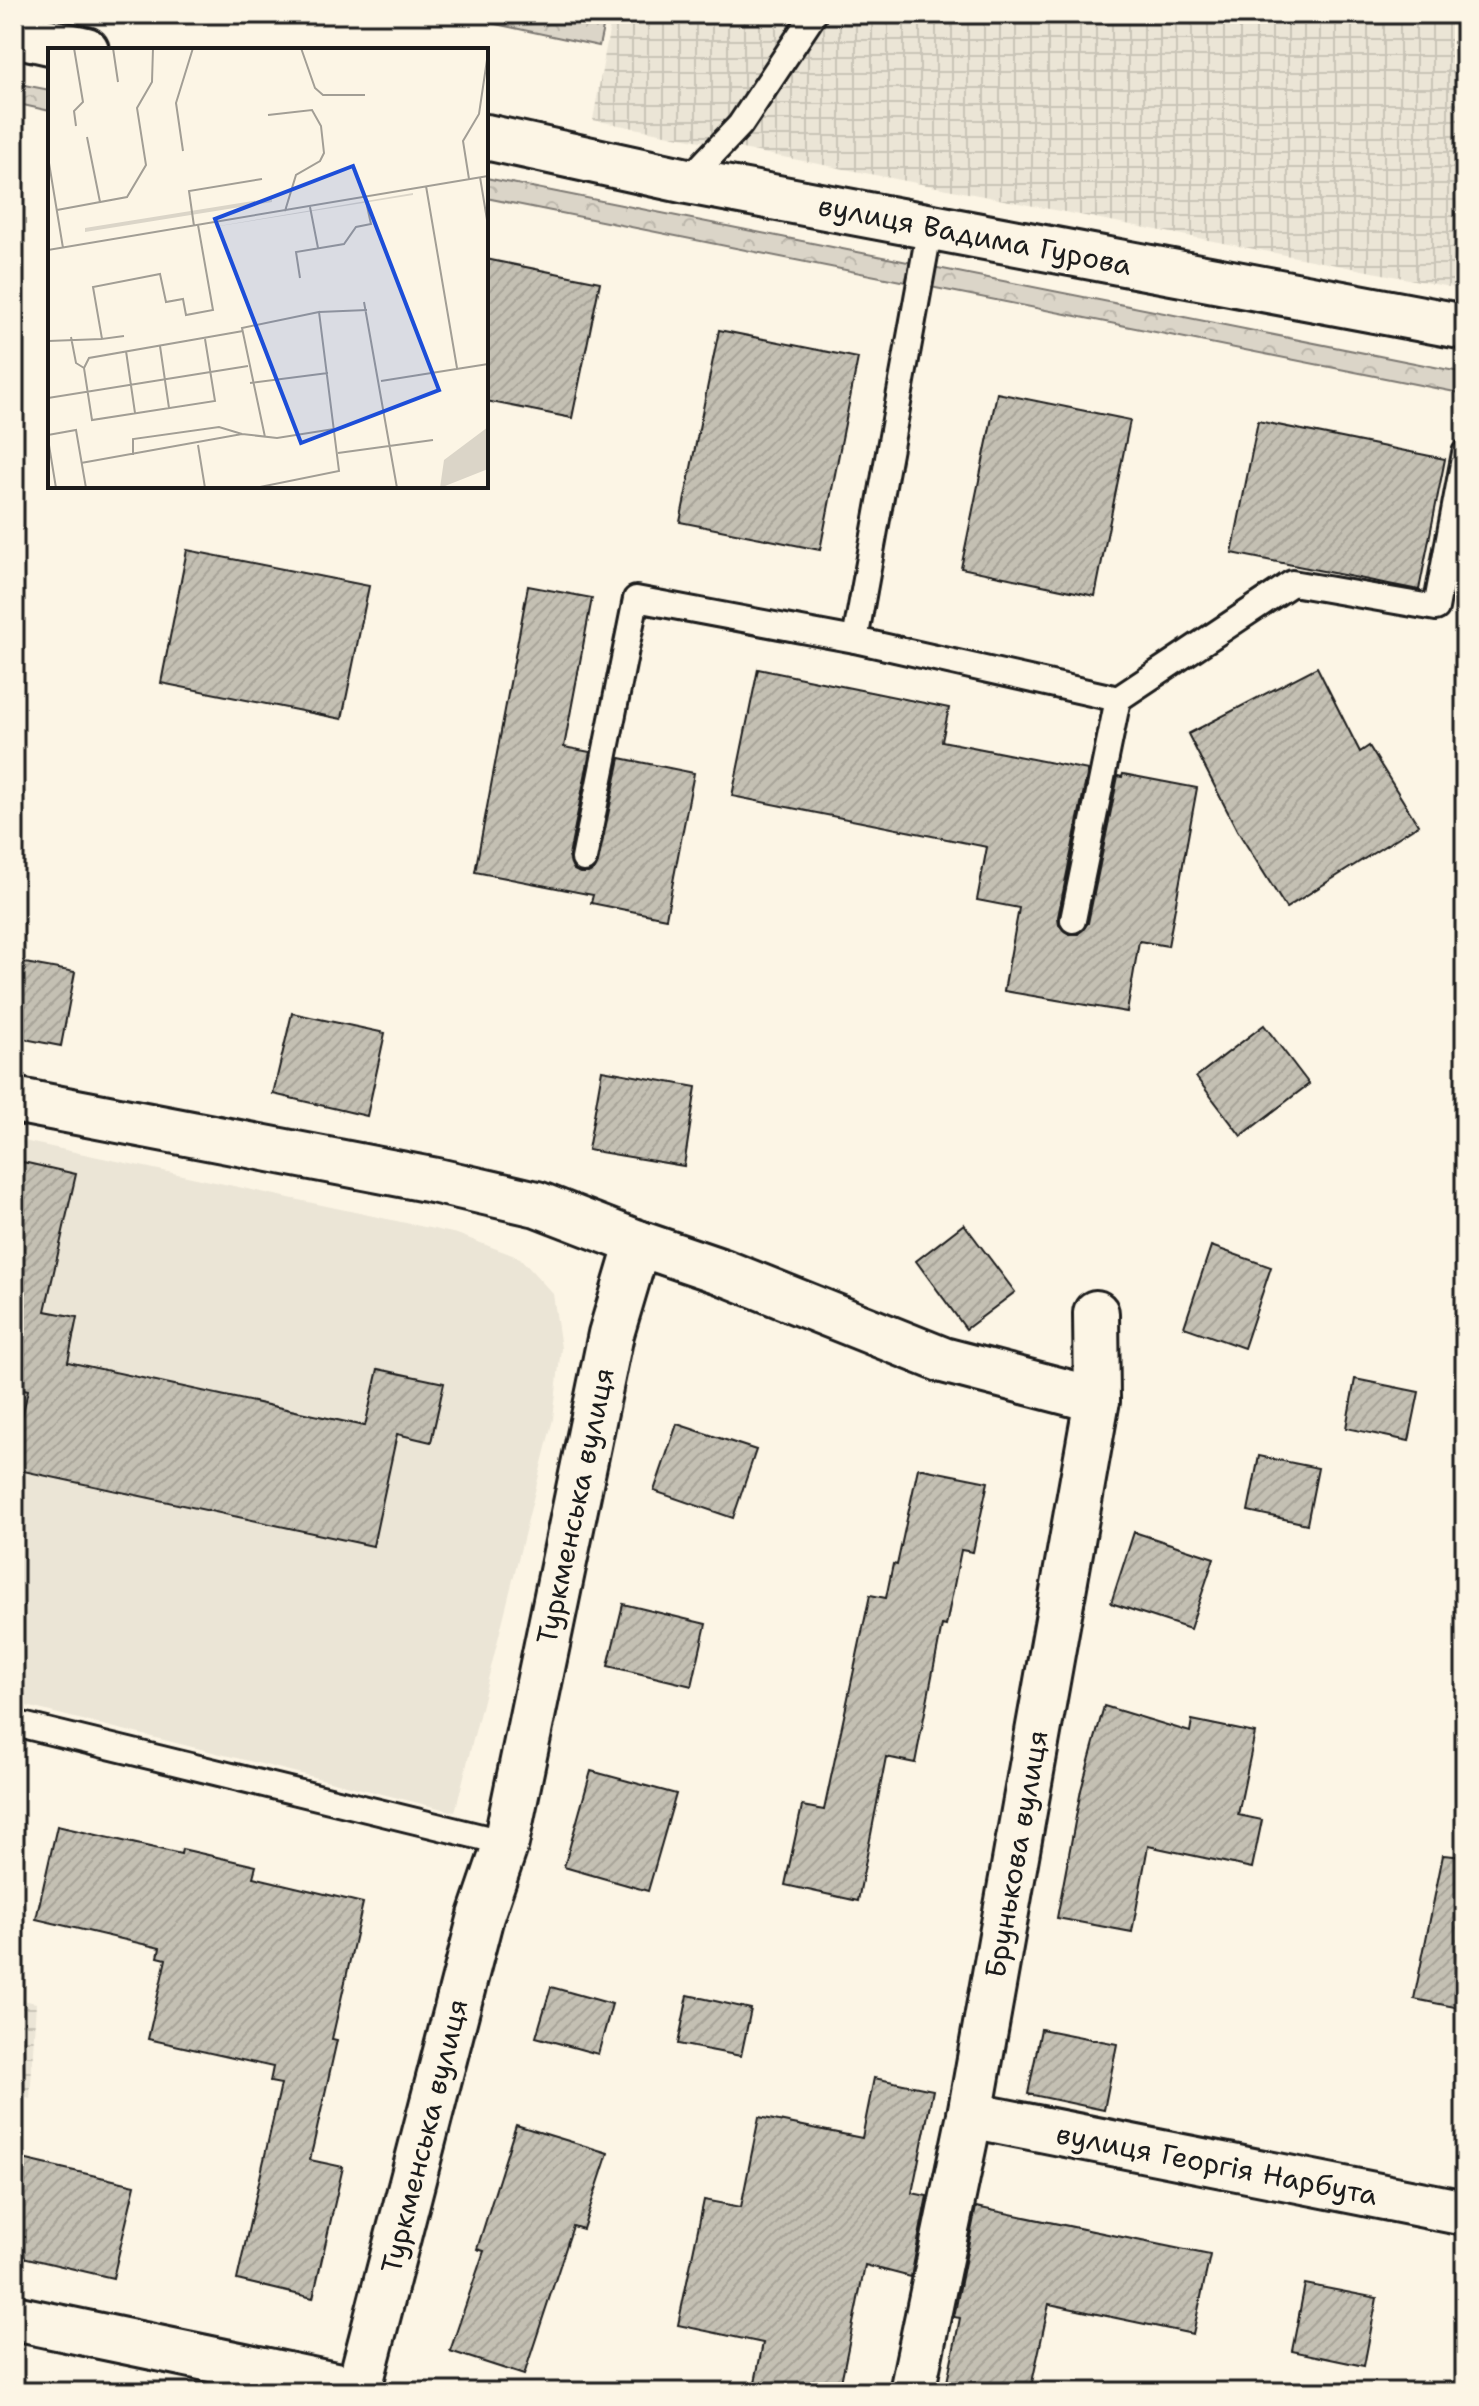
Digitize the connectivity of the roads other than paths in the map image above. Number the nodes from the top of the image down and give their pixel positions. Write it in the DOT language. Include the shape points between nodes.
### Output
graph roads {
  1 [pos="814,14"];
  2 [pos="14,34"];
  3 [pos="77,48"];
  4 [pos="488,137"];
  5 [pos="687,181"];
  6 [pos="930,227"];
  7 [pos="1465,327"];
  8 [pos="1465,453"];
  9 [pos="855,640"];
  10 [pos="1118,699"];
  11 [pos="584,859"];
  12 [pos="1073,920"];
  13 [pos="14,1100"];
  14 [pos="638,1243"];
  15 [pos="1096,1313"];
  16 [pos="1097,1400"];
  17 [pos="14,1723"];
  18 [pos="506,1843"];
  19 [pos="970,2115"];
  20 [pos="1465,2213"];
  21 [pos="14,2318"];
  22 [pos="358,2391"];
  23 [pos="912,2392"];
  1 -- 5 [label="lane" via="740,125"];
  2 -- 3 [label="street"];
  4 -- 5 [label="street, вулиця Вадима Гурова"];
  5 -- 6 [label="street, вулиця Вадима Гурова"];
  6 -- 7 [label="street, вулиця Вадима Гурова"];
  6 -- 9 [label="lane"];
  8 -- 10 [label="lane" via="1436,608 1292,583"];
  9 -- 10 [label="lane"];
  9 -- 11 [label="lane" via="636,599"];
  10 -- 12 [label="lane"];
  13 -- 14 [label="street" via="437,1181 537,1204"];
  14 -- 16 [label="street" via="943,1360"];
  14 -- 18 [label="street, Туркменська вулиця" via="611,1334"];
  15 -- 16 [label="street, Брунькова вулиця"];
  16 -- 19 [label="street, Брунькова вулиця"];
  17 -- 18 [label="lane"];
  18 -- 22 [label="street, Туркменська вулиця" via="481,1916"];
  19 -- 20 [label="street, вулиця Георгія Нарбута"];
  19 -- 23 [label="street, Брунькова вулиця"];
  21 -- 22 [label="street"];
}
